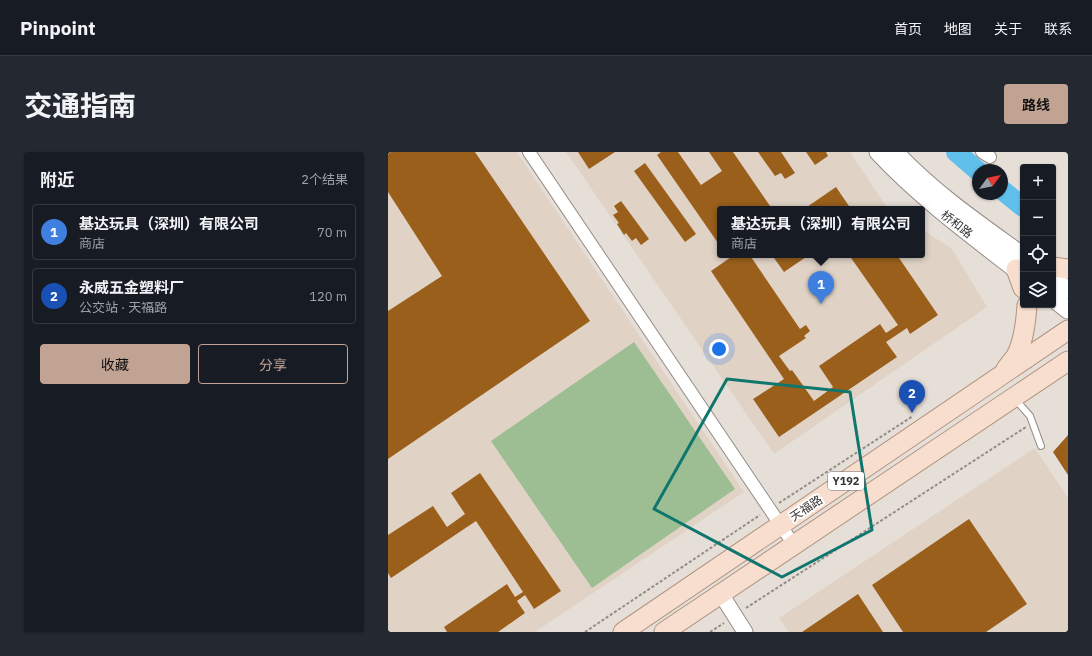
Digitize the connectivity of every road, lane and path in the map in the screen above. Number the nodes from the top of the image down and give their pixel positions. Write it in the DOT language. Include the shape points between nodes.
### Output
graph roads {
  1 [pos="529,152"];
  2 [pos="878,152"];
  3 [pos="895,152"];
  4 [pos="1020,266"];
  5 [pos="1020,266"];
  6 [pos="1056,267"];
  7 [pos="1068,269"];
  8 [pos="1056,281"];
  9 [pos="1068,290"];
  10 [pos="1056,300"];
  11 [pos="1026,308"];
  12 [pos="1068,310"];
  13 [pos="1068,330"];
  14 [pos="1068,361"];
  15 [pos="1068,373"];
  16 [pos="1000,376"];
  17 [pos="1034,384"];
  18 [pos="1014,398"];
  19 [pos="919,412"];
  20 [pos="1032,423"];
  21 [pos="1042,446"];
  22 [pos="769,510"];
  23 [pos="780,525"];
  24 [pos="794,545"];
  25 [pos="720,594"];
  26 [pos="734,616"];
  27 [pos="585,632"];
  28 [pos="623,632"];
  29 [pos="664,632"];
  30 [pos="710,632"];
  31 [pos="745,632"];
  1 -- 22 [label="street"];
  2 -- 4 [label="main road, 桥和路" via="920,193"];
  3 -- 5 [label="main road, 桥和路"];
  6 -- 7 [label="main road"];
  8 -- 9 [label="main road"];
  10 -- 12 [label="main road"];
  11 -- 16 [label="main road" via="1023,335 1016,356"];
  13 -- 16 [label="main road, 天福路 / Y192"];
  14 -- 17 [label="main road, 天福路 / Y192"];
  15 -- 17 [label="main road"];
  16 -- 23 [label="main road, 天福路 / Y192"];
  17 -- 18 [label="main road, 天福路 / Y192"];
  18 -- 20 [label="lane" via="1030,416"];
  18 -- 24 [label="main road, 天福路 / Y192"];
  19 -- 22 [label="path"];
  20 -- 21 [label="lane"];
  20 -- 26 [label="path"];
  22 -- 23 [label="street"];
  22 -- 27 [label="path"];
  23 -- 24 [label="street"];
  23 -- 28 [label="main road, 天福路 / Y192"];
  24 -- 25 [label="main road, 天福路 / Y192"];
  25 -- 26 [label="street"];
  25 -- 29 [label="main road, 天福路 / Y192"];
  26 -- 30 [label="path"];
  26 -- 31 [label="street"];
}
